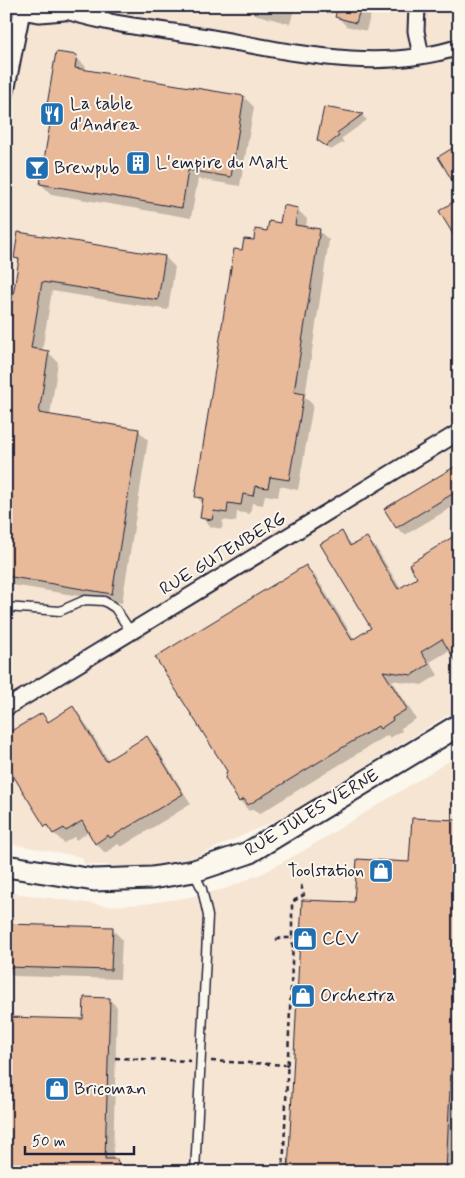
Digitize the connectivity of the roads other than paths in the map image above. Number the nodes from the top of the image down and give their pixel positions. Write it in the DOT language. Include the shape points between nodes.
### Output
graph roads {
  1 [pos="52,6"];
  2 [pos="417,6"];
  3 [pos="14,9"];
  4 [pos="68,12"];
  5 [pos="459,48"];
  6 [pos="420,56"];
  7 [pos="6,92"];
  8 [pos="459,432"];
  9 [pos="6,607"];
  10 [pos="131,632"];
  11 [pos="6,708"];
  12 [pos="459,725"];
  13 [pos="6,866"];
  14 [pos="194,871"];
  15 [pos="196,1171"];
  1 -- 4 [label="street"];
  2 -- 6 [label="street"];
  3 -- 4 [label="street" via="40,14"];
  3 -- 7 [label="street"];
  4 -- 6 [label="street" via="326,57 384,61"];
  5 -- 6 [label="street"];
  8 -- 10 [label="street, RUE GUTENBERG"];
  9 -- 10 [label="lane" via="60,612 85,600 104,601 115,608"];
  10 -- 11 [label="street, RUE GUTENBERG"];
  12 -- 14 [label="main road, RUE JULES VERNE" via="248,853"];
  13 -- 14 [label="main road, RUE JULES VERNE" via="94,880 152,878"];
  14 -- 15 [label="lane" via="208,916"];
}
